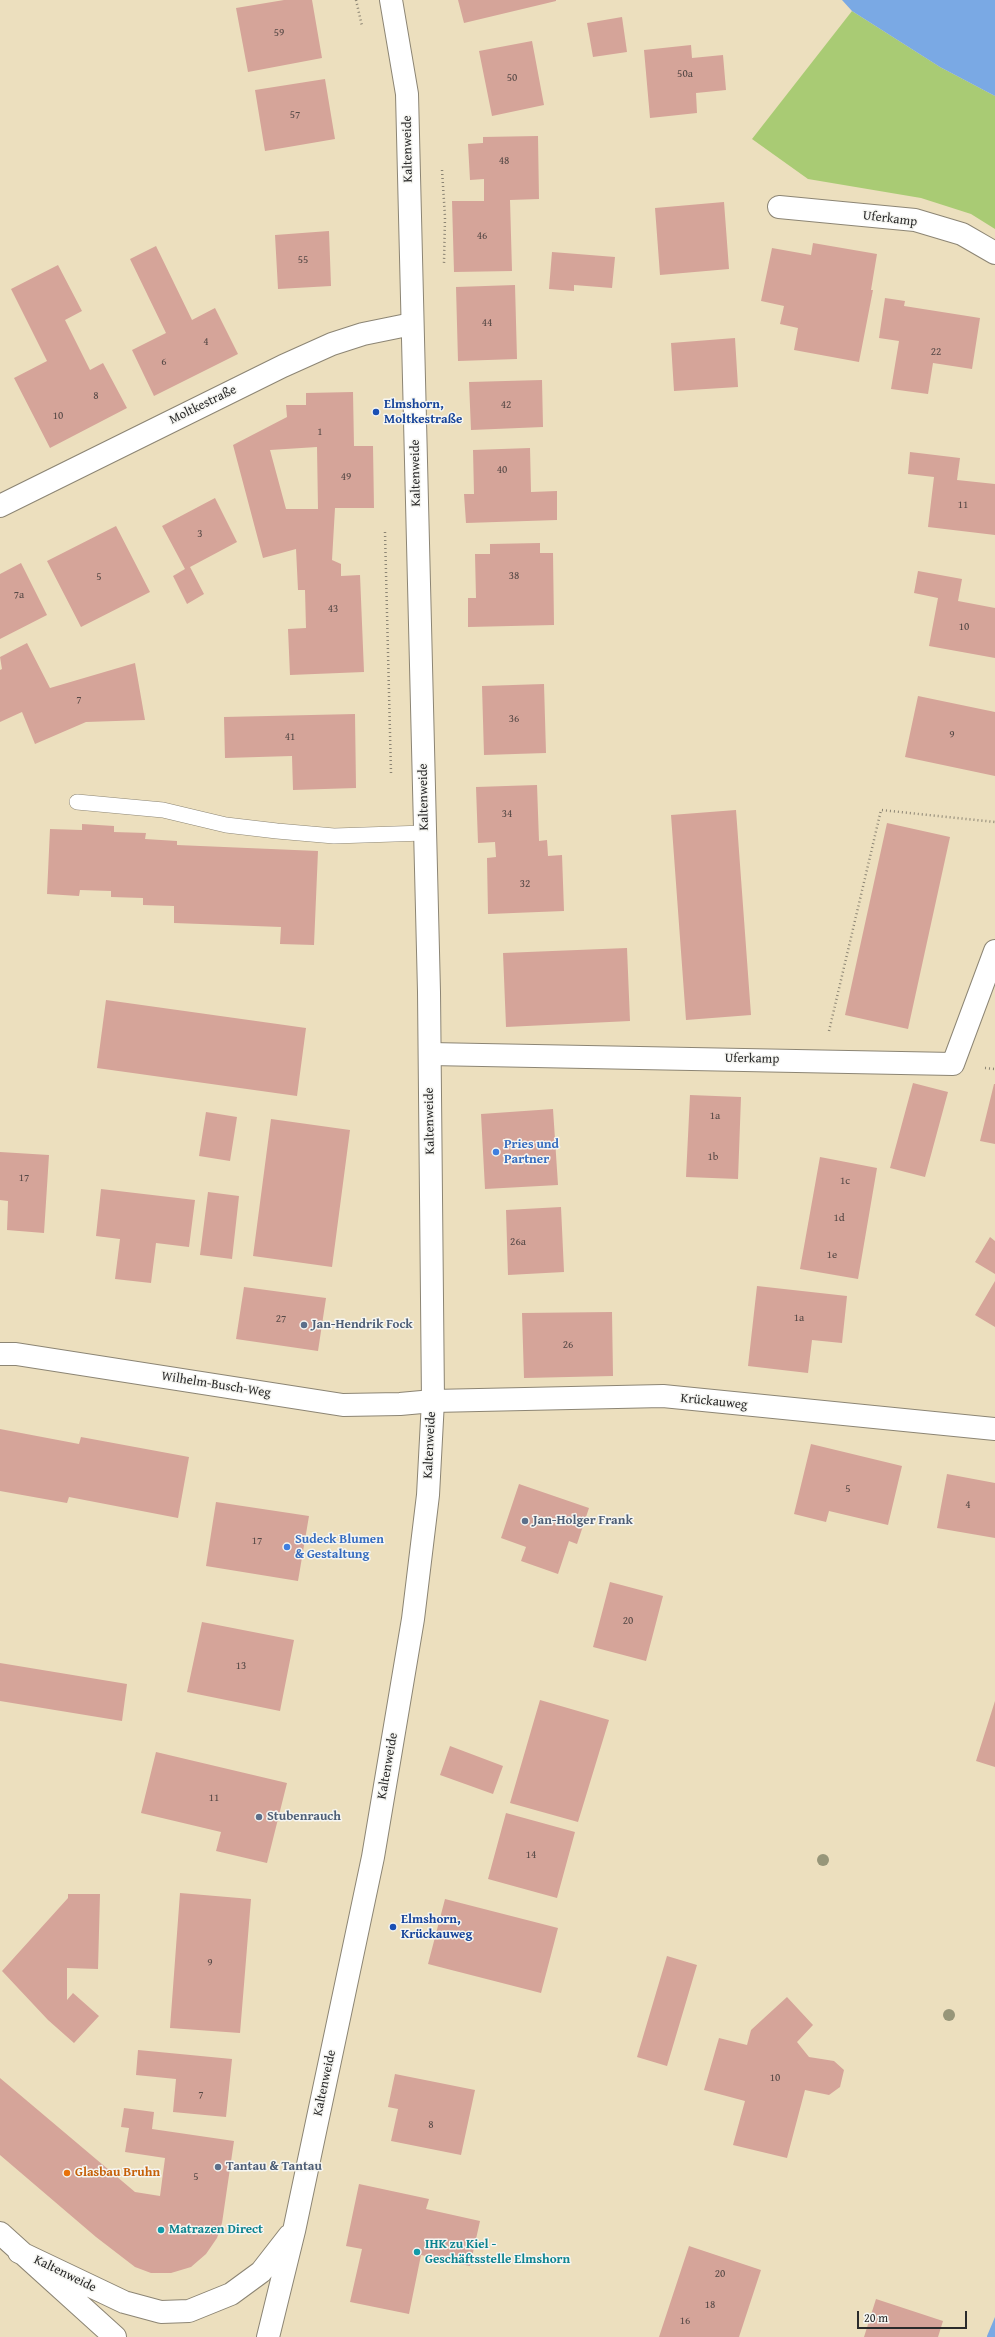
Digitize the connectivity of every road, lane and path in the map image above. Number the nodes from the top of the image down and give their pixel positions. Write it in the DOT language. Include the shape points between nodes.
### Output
graph roads {
  1 [pos="391,0"];
  2 [pos="779,207"];
  3 [pos="995,253"];
  4 [pos="412,324"];
  5 [pos="0,506"];
  6 [pos="77,802"];
  7 [pos="995,822"];
  8 [pos="425,833"];
  9 [pos="995,951"];
  10 [pos="430,1054"];
  11 [pos="822,1060"];
  12 [pos="0,1354"];
  13 [pos="433,1401"];
  14 [pos="995,1429"];
  15 [pos="294,2231"];
  16 [pos="0,2233"];
  17 [pos="19,2252"];
  18 [pos="115,2337"];
  19 [pos="268,2337"];
  1 -- 4 [label="main road, Kaltenweide" via="406,94"];
  2 -- 3 [label="main road, Uferkamp" via="915,220 962,234"];
  4 -- 5 [label="main road, Moltkestraße" via="363,334 332,344"];
  4 -- 8 [label="main road, Kaltenweide"];
  6 -- 8 [label="lane" via="163,810 226,825 334,836"];
  7 -- 11 [label="path" via="880,810"];
  8 -- 10 [label="main road, Kaltenweide"];
  9 -- 11 [label="main road, Uferkamp" via="953,1064"];
  10 -- 11 [label="main road, Uferkamp"];
  10 -- 13 [label="main road, Kaltenweide"];
  12 -- 13 [label="main road, Wilhelm-Busch-Weg" via="16,1354 343,1405"];
  13 -- 14 [label="main road, Krückauweg" via="663,1396"];
  13 -- 15 [label="main road, Kaltenweide" via="428,1495 413,1619 373,1857"];
  15 -- 17 [label="main road, Kaltenweide" via="261,2272 231,2294 190,2311 161,2312 124,2302"];
  15 -- 19 [label="main road, Kaltenweide"];
  16 -- 17 [label="main road"];
  17 -- 18 [label="main road"];
}
